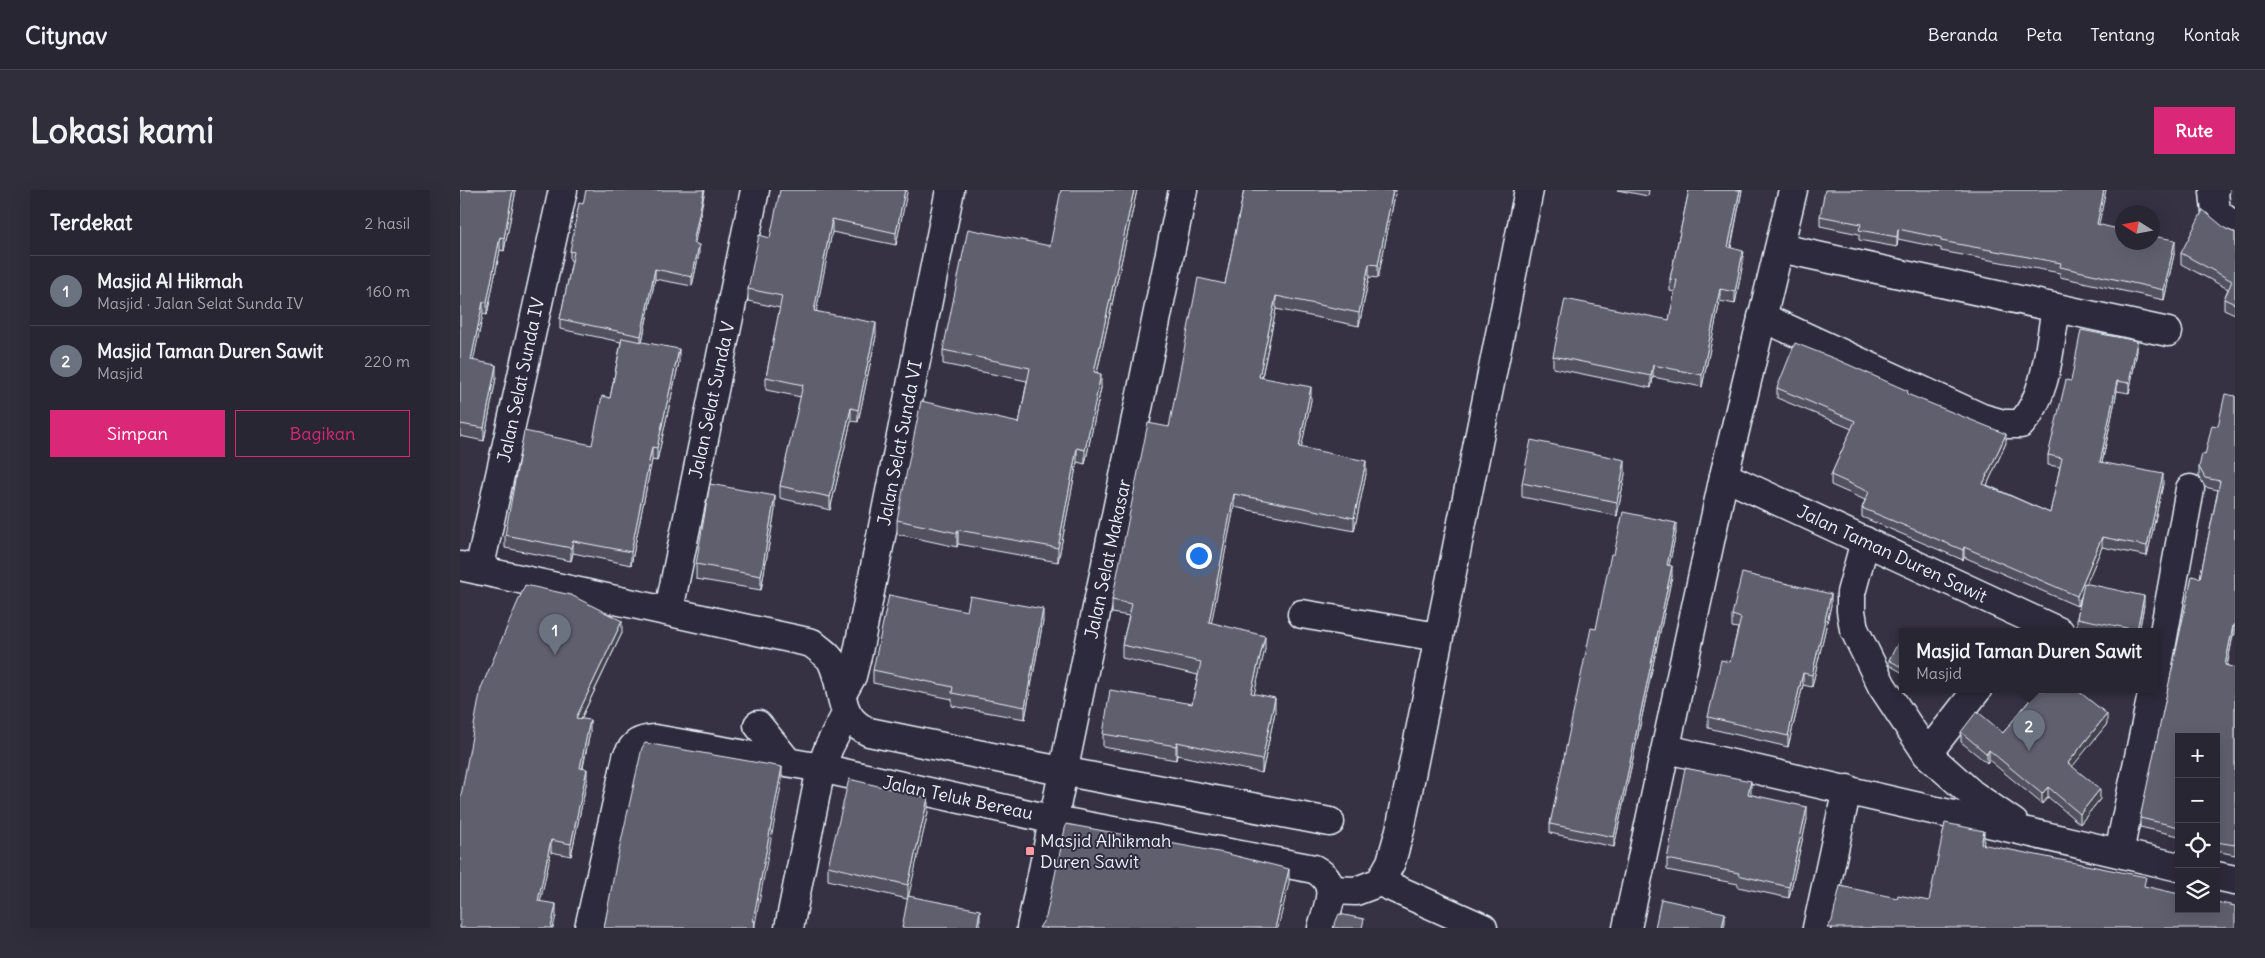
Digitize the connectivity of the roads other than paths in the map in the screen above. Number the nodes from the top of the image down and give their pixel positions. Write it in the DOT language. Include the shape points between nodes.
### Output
graph roads {
  1 [pos="562,190"];
  2 [pos="755,190"];
  3 [pos="950,190"];
  4 [pos="1183,190"];
  5 [pos="1529,190"];
  6 [pos="1793,190"];
  7 [pos="2215,190"];
  8 [pos="2235,227"];
  9 [pos="1780,248"];
  10 [pos="2056,308"];
  11 [pos="1762,317"];
  12 [pos="2168,332"];
  13 [pos="1724,476"];
  14 [pos="2190,490"];
  15 [pos="1865,541"];
  16 [pos="470,568"];
  17 [pos="669,610"];
  18 [pos="1302,614"];
  19 [pos="2027,626"];
  20 [pos="1438,637"];
  21 [pos="2159,657"];
  22 [pos="1975,693"];
  23 [pos="2152,693"];
  24 [pos="844,704"];
  25 [pos="758,725"];
  26 [pos="1667,749"];
  27 [pos="1927,754"];
  28 [pos="788,762"];
  29 [pos="821,768"];
  30 [pos="1064,772"];
  31 [pos="1847,789"];
  32 [pos="1055,820"];
  33 [pos="1330,822"];
  34 [pos="2024,830"];
  35 [pos="2119,852"];
  36 [pos="2175,866"];
  37 [pos="2220,877"];
  38 [pos="2235,880"];
  39 [pos="1380,882"];
  40 [pos="1332,890"];
  41 [pos="589,928"];
  42 [pos="789,928"];
  43 [pos="1031,928"];
  44 [pos="1322,928"];
  45 [pos="1483,928"];
  46 [pos="1628,928"];
  47 [pos="1817,928"];
  1 -- 16 [label="street, Jalan Selat Sunda IV"];
  2 -- 17 [label="street, Jalan Selat Sunda V"];
  3 -- 24 [label="street, Jalan Selat Sunda VI" via="858,652"];
  4 -- 30 [label="street, Jalan Selat Makasar"];
  5 -- 20 [label="street"];
  6 -- 9 [label="street"];
  7 -- 8 [label="street" via="2216,212"];
  9 -- 10 [label="street"];
  9 -- 11 [label="street"];
  10 -- 11 [label="street" via="2041,389 2032,411 2021,424 2003,424 1982,418"];
  10 -- 12 [label="street"];
  11 -- 13 [label="street"];
  13 -- 15 [label="street, Jalan Taman Duren Sawit"];
  13 -- 26 [label="street"];
  14 -- 21 [label="street"];
  15 -- 19 [label="street, Jalan Taman Duren Sawit"];
  15 -- 27 [label="street" via="1852,593 1854,629 1882,686"];
  16 -- 17 [label="street"];
  17 -- 24 [label="street" via="812,643 832,660"];
  18 -- 20 [label="street"];
  20 -- 39 [label="street" via="1400,830 1391,862"];
  22 -- 27 [label="street"];
  23 -- 35 [label="street"];
  24 -- 29 [label="street, Jalan Selat Sunda VI"];
  24 -- 30 [label="street" via="855,726 869,732"];
  25 -- 28 [label="street"];
  26 -- 31 [label="street"];
  26 -- 46 [label="street"];
  27 -- 34 [label="street" via="1972,794"];
  28 -- 29 [label="street, Jalan Teluk Bereau"];
  28 -- 41 [label="street, Jalan Teluk Bereau" via="655,739 641,740 633,745 627,757"];
  29 -- 32 [label="street, Jalan Teluk Bereau"];
  29 -- 42 [label="street, Jalan Selat Sunda VI"];
  30 -- 32 [label="street, Jalan Selat Makasar"];
  30 -- 33 [label="street"];
  31 -- 34 [label="street"];
  31 -- 47 [label="street"];
  32 -- 40 [label="street, Jalan Teluk Bereau" via="1314,869 1326,877"];
  32 -- 43 [label="street, Jalan Selat Makasar"];
  34 -- 35 [label="street"];
  35 -- 36 [label="street"];
  37 -- 38 [label="street"];
  39 -- 40 [label="street" via="1356,891"];
  39 -- 45 [label="street"];
  40 -- 44 [label="street"];
}
